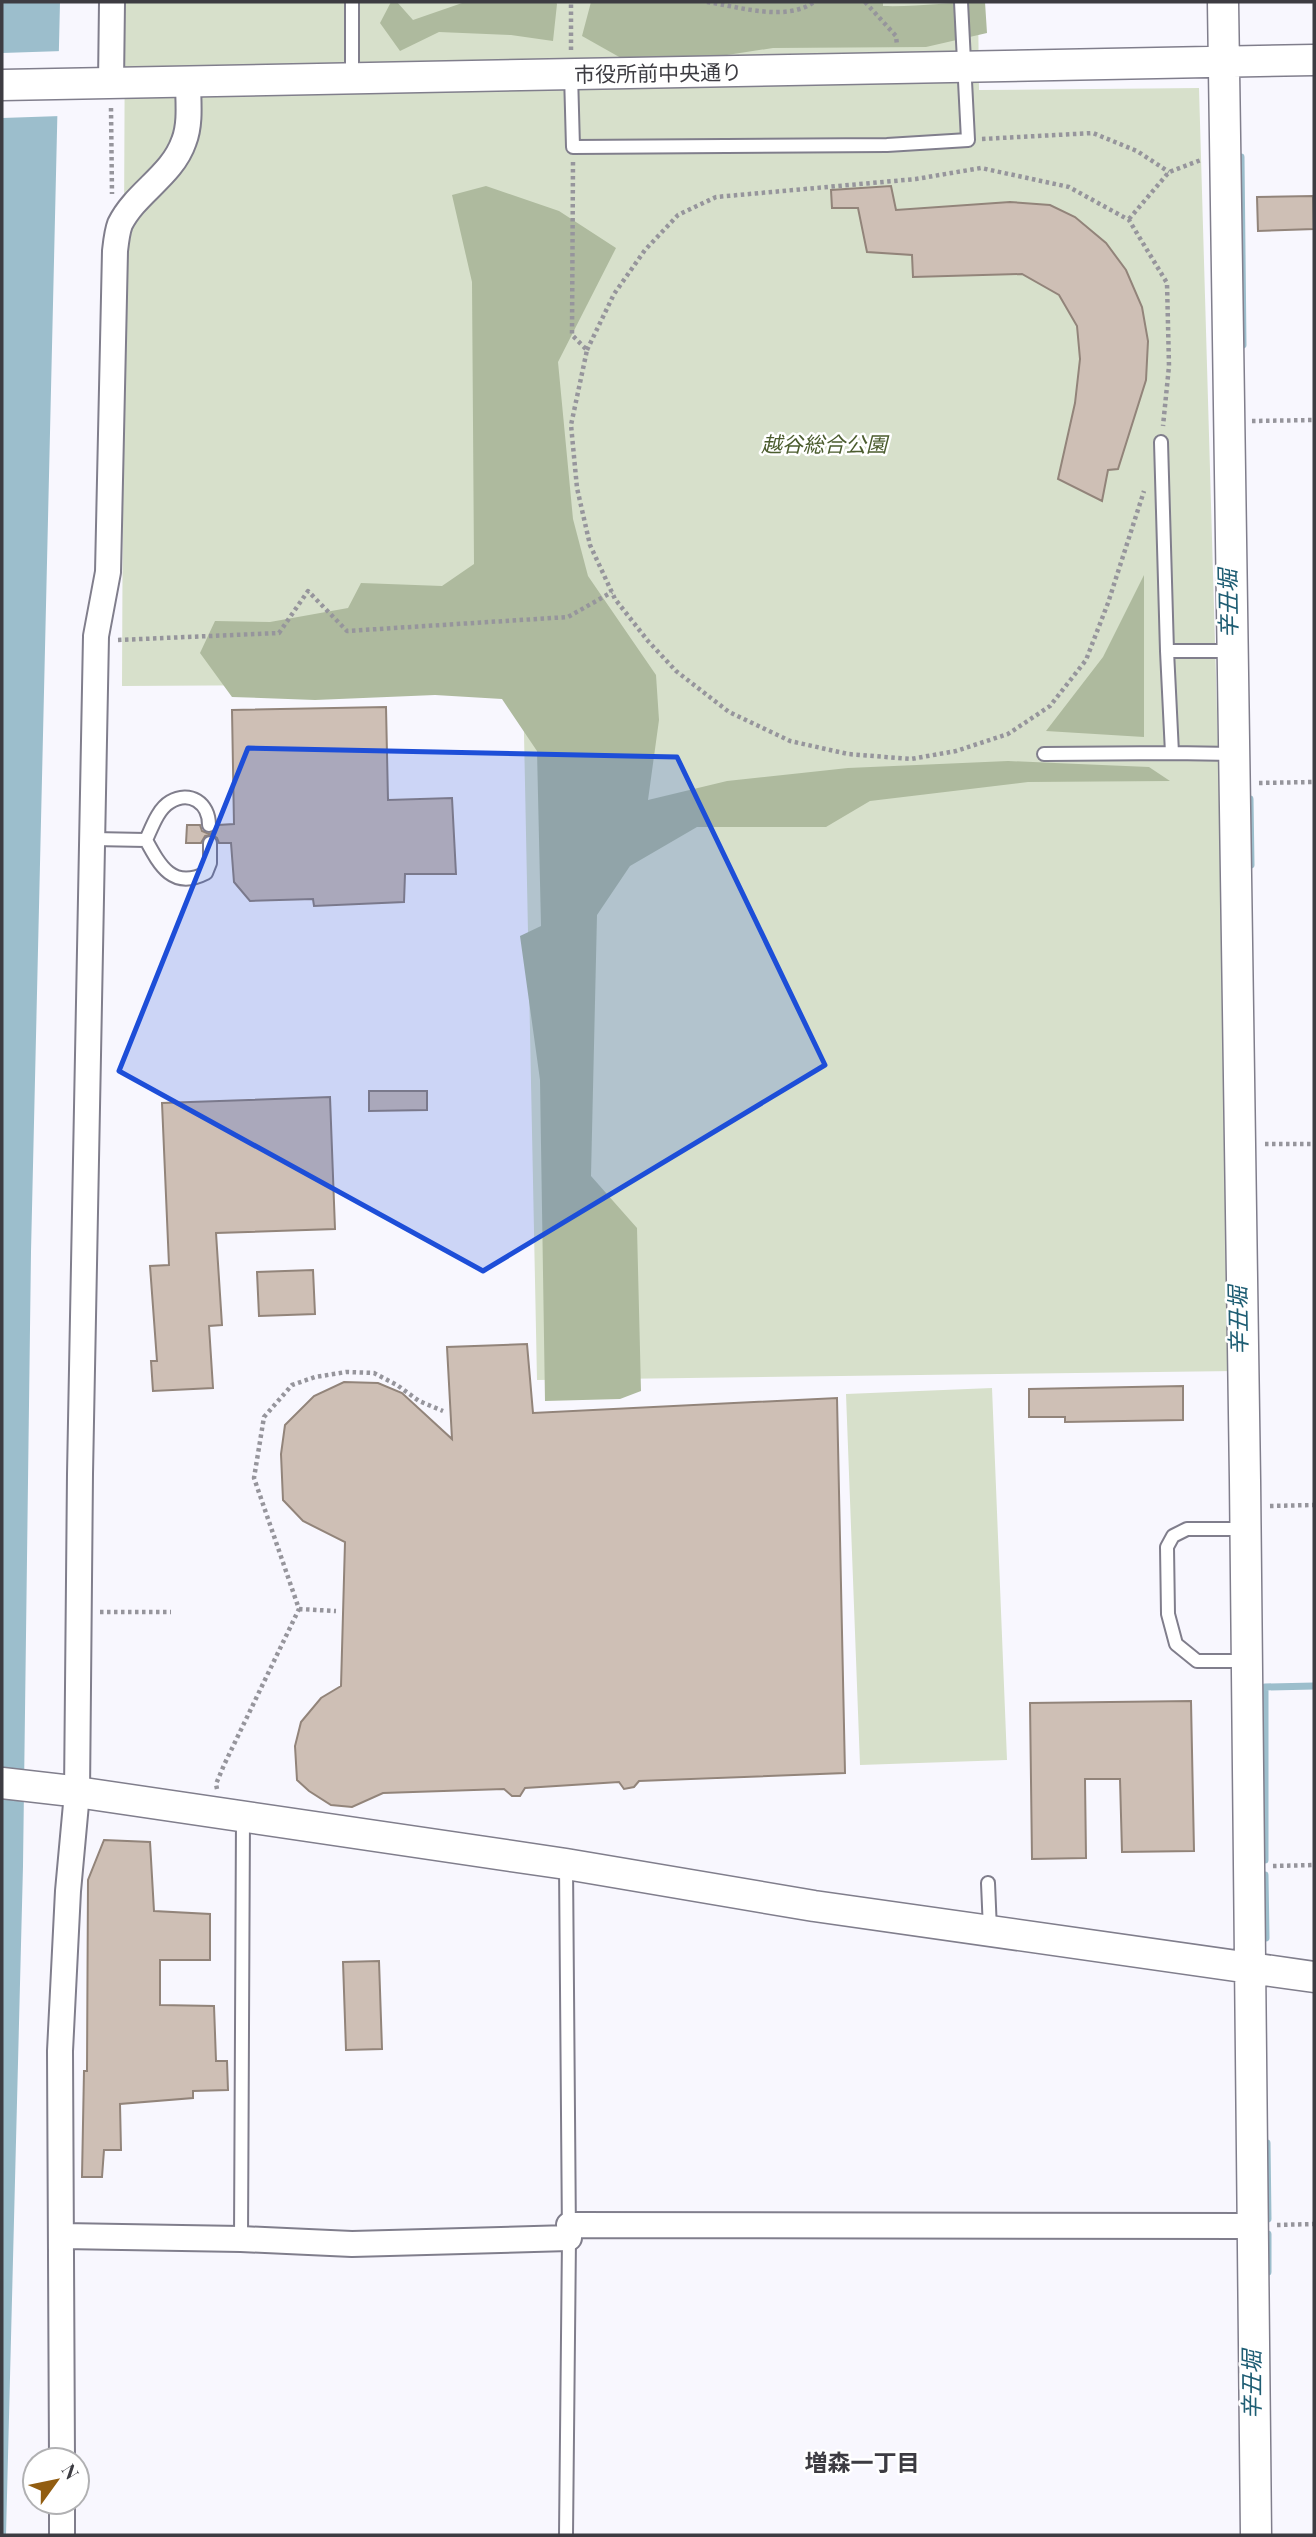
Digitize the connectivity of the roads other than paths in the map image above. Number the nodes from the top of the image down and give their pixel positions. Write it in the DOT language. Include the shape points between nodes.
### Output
graph roads {
  1 [pos="113,2"];
  2 [pos="352,2"];
  3 [pos="961,2"];
  4 [pos="1223,2"];
  5 [pos="1314,60"];
  6 [pos="1224,62"];
  7 [pos="963,66"];
  8 [pos="571,74"];
  9 [pos="352,78"];
  10 [pos="188,81"];
  11 [pos="120,83"];
  12 [pos="2,85"];
  13 [pos="1161,442"];
  14 [pos="1167,650"];
  15 [pos="1232,651"];
  16 [pos="1172,753"];
  17 [pos="1044,754"];
  18 [pos="1234,769"];
  19 [pos="209,825"];
  20 [pos="93,839"];
  21 [pos="146,840"];
  22 [pos="210,843"];
  23 [pos="1242,1499"];
  24 [pos="1246,1661"];
  25 [pos="2,1783"];
  26 [pos="70,1791"];
  27 [pos="229,1815"];
  28 [pos="566,1864"];
  29 [pos="988,1883"];
  30 [pos="990,1930"];
  31 [pos="1248,1966"];
  32 [pos="1314,1977"];
  33 [pos="1266,2225"];
  34 [pos="569,2231"];
  35 [pos="62,2236"];
  36 [pos="241,2239"];
  37 [pos="62,2446"];
  38 [pos="62,2516"];
  39 [pos="62,2535"];
  40 [pos="565,2535"];
  41 [pos="1256,2535"];
  1 -- 11 [label="street"];
  2 -- 9 [label="lane"];
  3 -- 7 [label="lane"];
  4 -- 6 [label="street"];
  5 -- 6 [label="street, 市役所前中央通り"];
  6 -- 7 [label="street, 市役所前中央通り"];
  6 -- 15 [label="street"];
  7 -- 8 [label="street, 市役所前中央通り"];
  7 -- 8 [label="lane" via="968,140 887,145 573,147"];
  8 -- 9 [label="street, 市役所前中央通り"];
  9 -- 10 [label="street, 市役所前中央通り"];
  10 -- 11 [label="street, 市役所前中央通り"];
  10 -- 20 [label="street" via="185,139 170,169 128,211 119,226 114,251 108,572 96,641"];
  11 -- 12 [label="street, 市役所前中央通り"];
  13 -- 14 [label="lane"];
  14 -- 15 [label="lane"];
  14 -- 16 [label="lane"];
  15 -- 18 [label="street"];
  16 -- 17 [label="lane"];
  16 -- 18 [label="lane"];
  18 -- 23 [label="street"];
  19 -- 21 [label="lane" via="205,806 184,797 169,802"];
  20 -- 21 [label="lane"];
  20 -- 26 [label="street" via="78,1611"];
  21 -- 22 [label="lane" via="166,872 182,879 206,873"];
  23 -- 24 [label="street"];
  23 -- 24 [label="lane" via="1173,1536 1167,1547 1168,1634 1197,1661"];
  24 -- 31 [label="street"];
  25 -- 26 [label="street"];
  26 -- 27 [label="street"];
  26 -- 35 [label="street" via="60,2051"];
  27 -- 28 [label="street"];
  27 -- 36 [label="lane"];
  28 -- 30 [label="street"];
  28 -- 34 [label="lane"];
  29 -- 30 [label="lane"];
  30 -- 31 [label="street"];
  31 -- 32 [label="street"];
  31 -- 33 [label="street"];
  33 -- 34 [label="street"];
  33 -- 41 [label="street"];
  34 -- 36 [label="street" via="352,2244"];
  34 -- 40 [label="lane"];
  35 -- 36 [label="street"];
  35 -- 37 [label="street"];
  38 -- 39 [label="street"];
}
